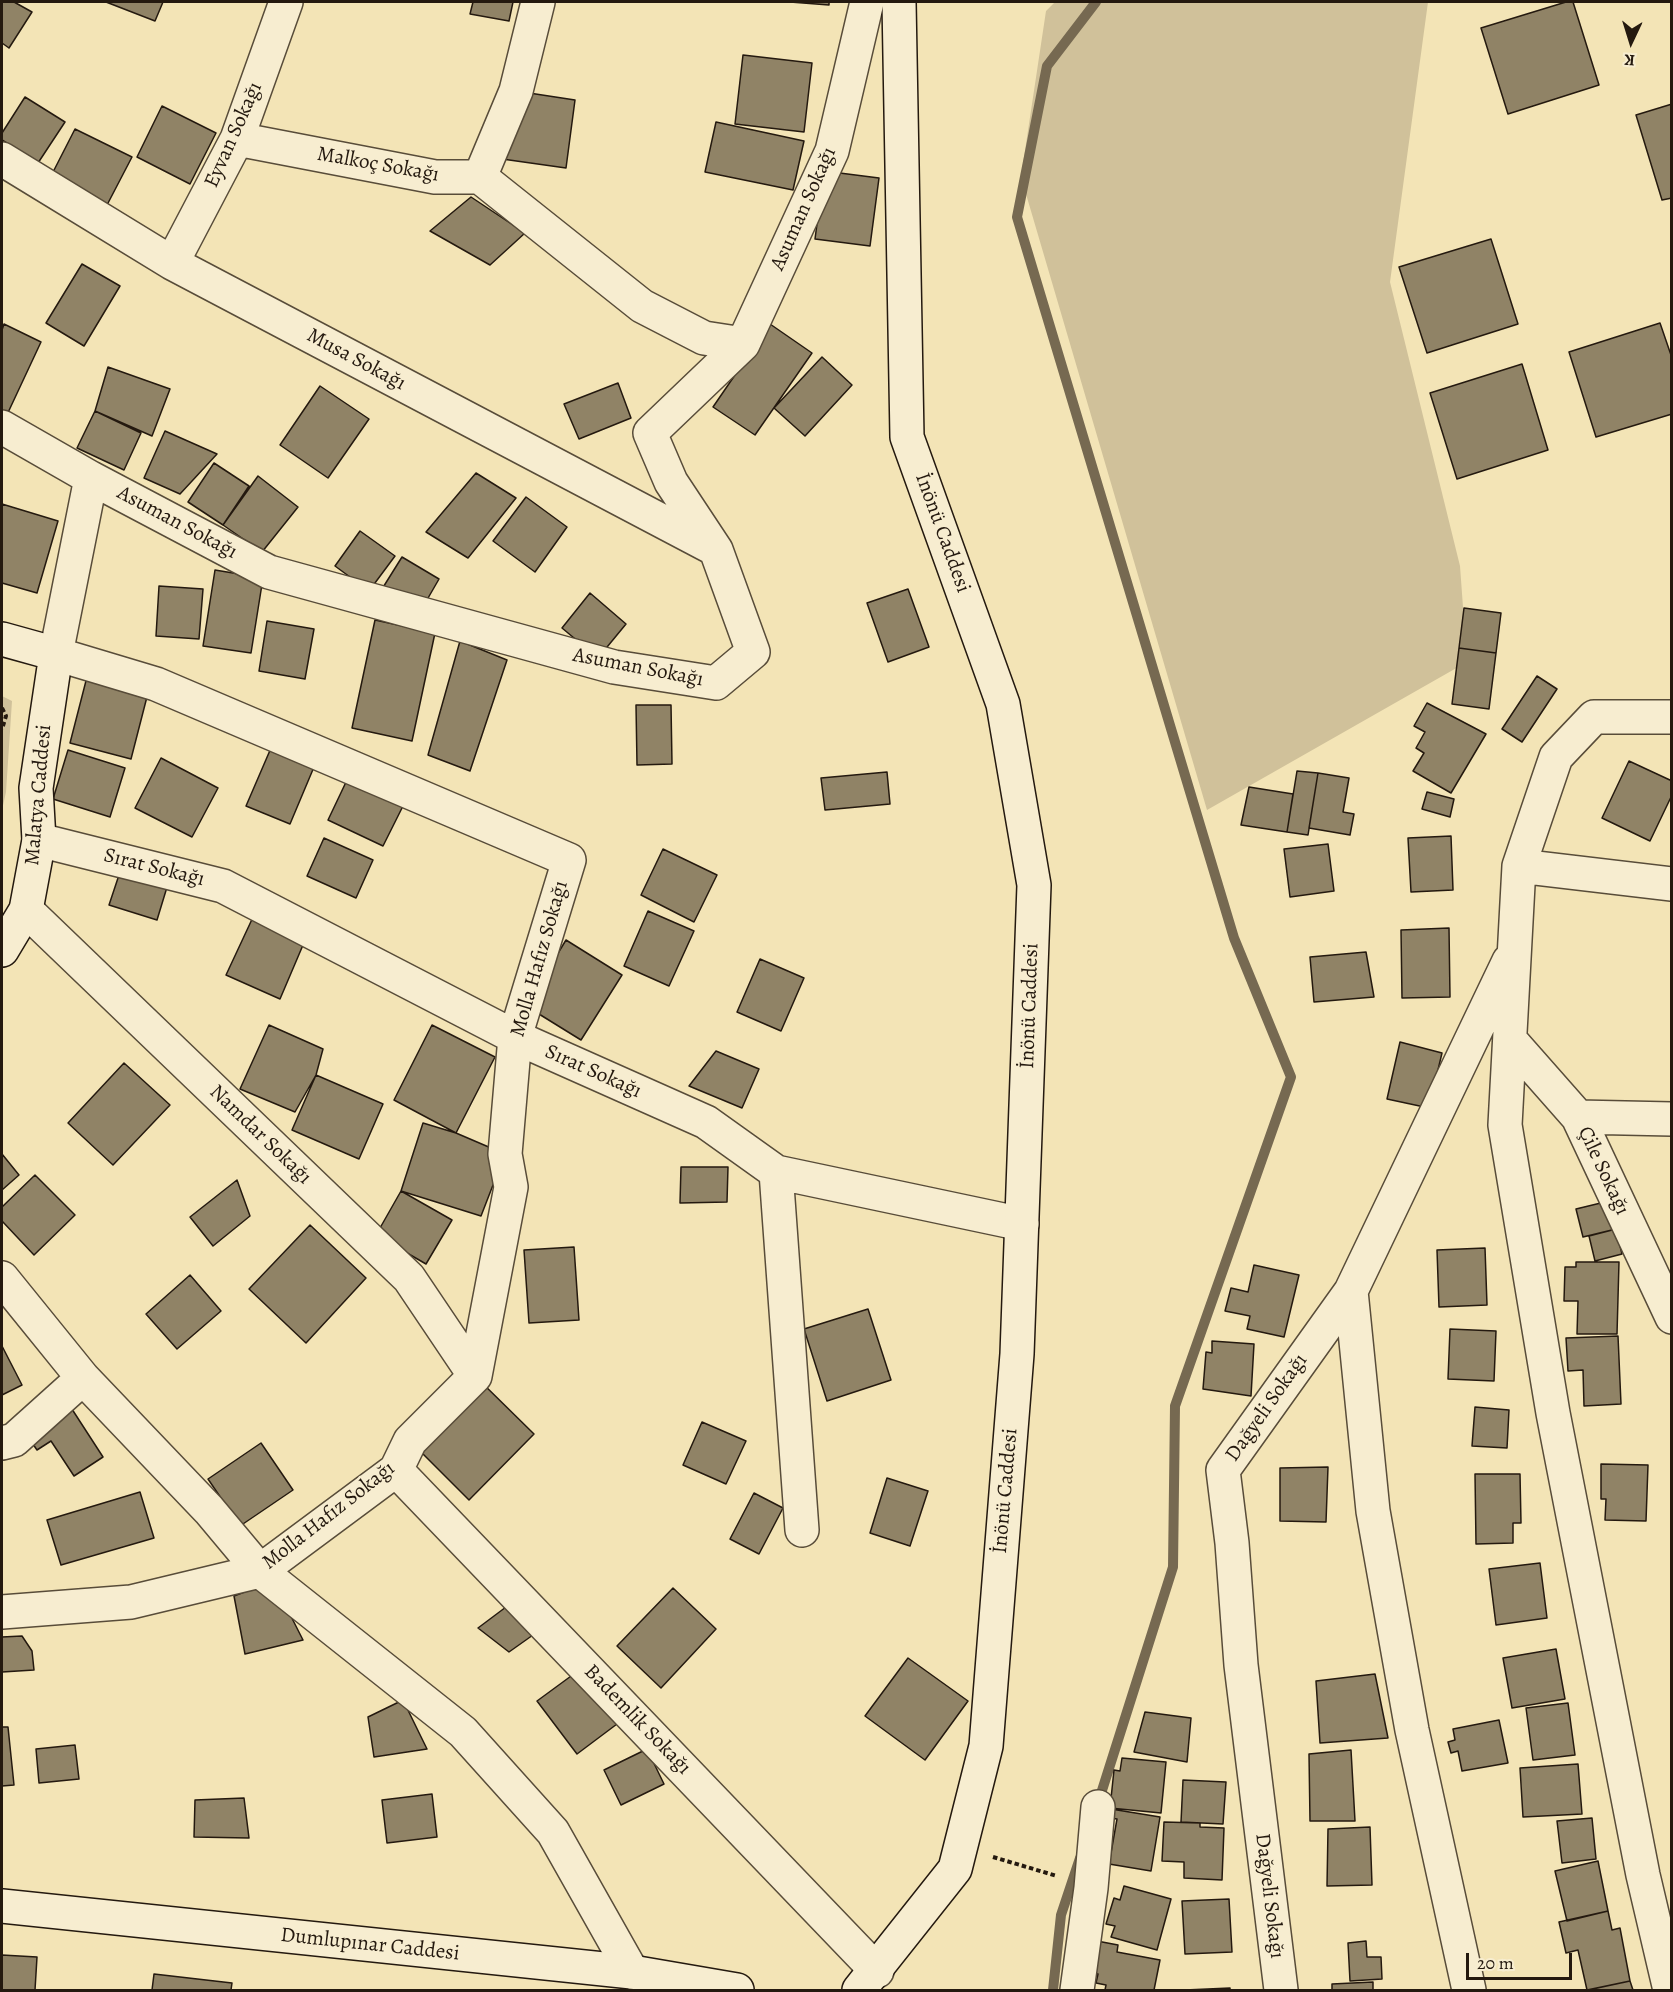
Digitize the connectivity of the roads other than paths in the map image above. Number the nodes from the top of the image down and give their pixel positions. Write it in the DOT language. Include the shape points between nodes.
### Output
graph roads {
  1 [pos="286,2"];
  2 [pos="538,2"];
  3 [pos="867,2"];
  4 [pos="899,2"];
  5 [pos="237,139"];
  6 [pos="2,159"];
  7 [pos="480,177"];
  8 [pos="172,263"];
  9 [pos="743,344"];
  10 [pos="2,427"];
  11 [pos="91,478"];
  12 [pos="716,550"];
  13 [pos="2,639"];
  14 [pos="56,654"];
  15 [pos="1671,717"];
  16 [pos="39,840"];
  17 [pos="1519,866"];
  18 [pos="1671,884"];
  19 [pos="26,910"];
  20 [pos="1517,945"];
  21 [pos="2,950"];
  22 [pos="515,1037"];
  23 [pos="1511,1041"];
  24 [pos="1578,1117"];
  25 [pos="1671,1119"];
  26 [pos="776,1172"];
  27 [pos="1022,1224"];
  28 [pos="2,1278"];
  29 [pos="1351,1291"];
  30 [pos="1671,1317"];
  31 [pos="475,1376"];
  32 [pos="83,1378"];
  33 [pos="2,1443"];
  34 [pos="396,1470"];
  35 [pos="802,1530"];
  36 [pos="260,1571"];
  37 [pos="2,1612"];
  38 [pos="1098,1807"];
  39 [pos="2,1906"];
  40 [pos="632,1972"];
  41 [pos="868,1981"];
  42 [pos="737,1990"];
  43 [pos="1077,1990"];
  44 [pos="1281,1990"];
  45 [pos="1469,1990"];
  46 [pos="1671,1990"];
  1 -- 5 [label="street, Eyvan Sokağı"];
  2 -- 7 [label="street" via="516,91"];
  3 -- 9 [label="street, Asuman Sokağı" via="832,151"];
  4 -- 27 [label="street, İnönü Caddesi" via="907,436 1003,704 1034,885"];
  5 -- 7 [label="street, Malkoç Sokağı" via="435,177"];
  5 -- 8 [label="street, Eyvan Sokağı"];
  6 -- 8 [label="street, Musa Sokağı"];
  7 -- 9 [label="street" via="642,306 704,338"];
  8 -- 12 [label="street, Musa Sokağı"];
  9 -- 12 [label="street, Asuman Sokağı" via="650,433 671,482"];
  10 -- 11 [label="street, Asuman Sokağı"];
  11 -- 12 [label="street, Asuman Sokağı" via="269,572 614,667 716,683 753,652"];
  11 -- 14 [label="street, Malatya Caddesi"];
  13 -- 14 [label="street"];
  14 -- 16 [label="street, Malatya Caddesi" via="36,788"];
  14 -- 22 [label="street, Molla Hafız Sokağı" via="156,684 569,860"];
  15 -- 17 [label="street" via="1594,717 1556,757"];
  16 -- 19 [label="street, Malatya Caddesi"];
  16 -- 22 [label="street, Sırat Sokağı" via="223,886"];
  17 -- 18 [label="street"];
  17 -- 20 [label="street"];
  19 -- 21 [label="street, Malatya Caddesi"];
  19 -- 31 [label="street, Namdar Sokağı" via="409,1278"];
  20 -- 23 [label="street"];
  20 -- 29 [label="street, Dağyeli Sokağı"];
  22 -- 26 [label="street, Sırat Sokağı" via="706,1122"];
  22 -- 31 [label="street, Molla Hafız Sokağı" via="505,1154 511,1187"];
  23 -- 24 [label="street, Çile Sokağı"];
  23 -- 46 [label="street" via="1505,1125 1549,1390 1643,1875"];
  24 -- 25 [label="street"];
  24 -- 30 [label="street, Çile Sokağı"];
  26 -- 27 [label="street, Sırat Sokağı"];
  26 -- 35 [label="street"];
  27 -- 41 [label="street, İnönü Caddesi" via="1017,1354 986,1746 955,1869"];
  28 -- 32 [label="street"];
  29 -- 44 [label="street, Dağyeli Sokağı" via="1223,1470 1241,1665"];
  29 -- 45 [label="street" via="1375,1522 1412,1730"];
  31 -- 34 [label="street, Molla Hafız Sokağı" via="410,1441"];
  32 -- 33 [label="street" via="14,1440"];
  32 -- 36 [label="street" via="209,1509"];
  34 -- 36 [label="street, Molla Hafız Sokağı"];
  34 -- 41 [label="street, Bademlik Sokağı"];
  36 -- 37 [label="street, Molla Hafız Sokağı" via="131,1602"];
  36 -- 40 [label="street" via="463,1732 553,1832"];
  38 -- 43 [label="street"];
  39 -- 40 [label="street, Dumlupınar Caddesi"];
  40 -- 42 [label="street, Dumlupınar Caddesi"];
}
